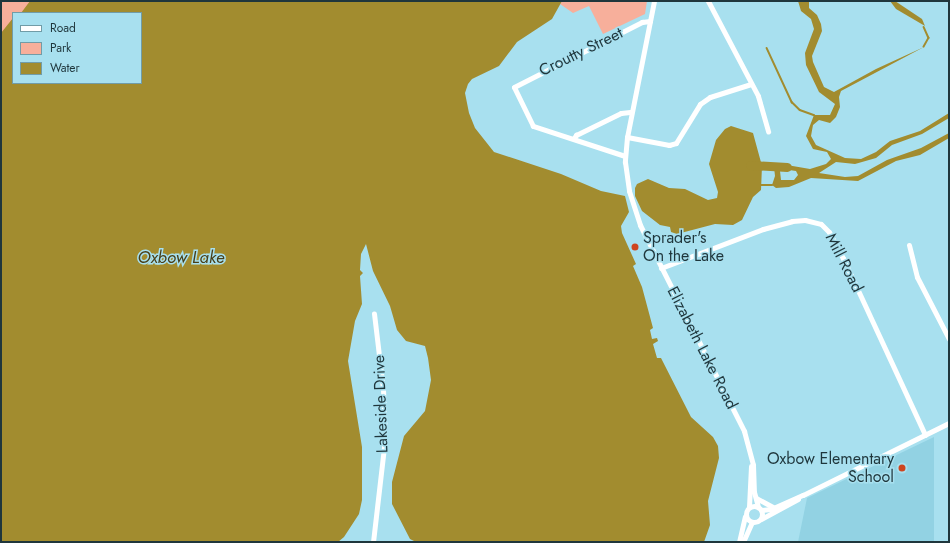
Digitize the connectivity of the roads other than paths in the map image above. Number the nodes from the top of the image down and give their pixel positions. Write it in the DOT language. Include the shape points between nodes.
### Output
graph roads {
  1 [pos="654,1"];
  2 [pos="708,1"];
  3 [pos="650,21"];
  4 [pos="751,84"];
  5 [pos="630,112"];
  6 [pos="768,132"];
  7 [pos="627,137"];
  8 [pos="574,138"];
  9 [pos="625,156"];
  10 [pos="909,245"];
  11 [pos="662,268"];
  12 [pos="374,314"];
  13 [pos="949,339"];
  14 [pos="949,423"];
  15 [pos="925,435"];
  16 [pos="752,464"];
  17 [pos="803,495"];
  18 [pos="756,498"];
  19 [pos="749,507"];
  20 [pos="774,507"];
  21 [pos="760,508"];
  22 [pos="745,517"];
  23 [pos="760,519"];
  24 [pos="752,522"];
  25 [pos="373,542"];
  26 [pos="738,542"];
  27 [pos="743,542"];
  1 -- 3 [label="street, Elizabeth Lake Road"];
  2 -- 4 [label="street"];
  3 -- 5 [label="street, Elizabeth Lake Road"];
  3 -- 8 [label="street, Croutty Street" via="642,22 514,87 529,123"];
  4 -- 6 [label="street" via="758,96"];
  4 -- 7 [label="street" via="710,97 700,104 676,144"];
  5 -- 7 [label="street, Elizabeth Lake Road"];
  5 -- 8 [label="street" via="621,113"];
  7 -- 9 [label="street, Elizabeth Lake Road"];
  8 -- 9 [label="street"];
  9 -- 11 [label="street, Elizabeth Lake Road" via="633,207"];
  10 -- 13 [label="street" via="917,277"];
  11 -- 15 [label="street, Mill Road" via="785,223 805,220 821,224 829,232 843,258"];
  11 -- 16 [label="street, Elizabeth Lake Road" via="742,426"];
  12 -- 25 [label="street, Lakeside Drive" via="383,389 385,439"];
  14 -- 15 [label="street"];
  15 -- 17 [label="street"];
  16 -- 18 [label="street, Elizabeth Lake Road"];
  16 -- 19 [label="street, Elizabeth Lake Road"];
  17 -- 20 [label="street"];
  17 -- 23 [label="street"];
  18 -- 20 [label="street" via="763,504"];
  18 -- 21 [label="street, Elizabeth Lake Road"];
  19 -- 21 [label="street"];
  19 -- 22 [label="street, Elizabeth Lake Road"];
  20 -- 21 [label="street"];
  21 -- 23 [label="street, Elizabeth Lake Road"];
  22 -- 24 [label="street"];
  22 -- 26 [label="street"];
  23 -- 24 [label="street"];
  24 -- 27 [label="street"];
}
